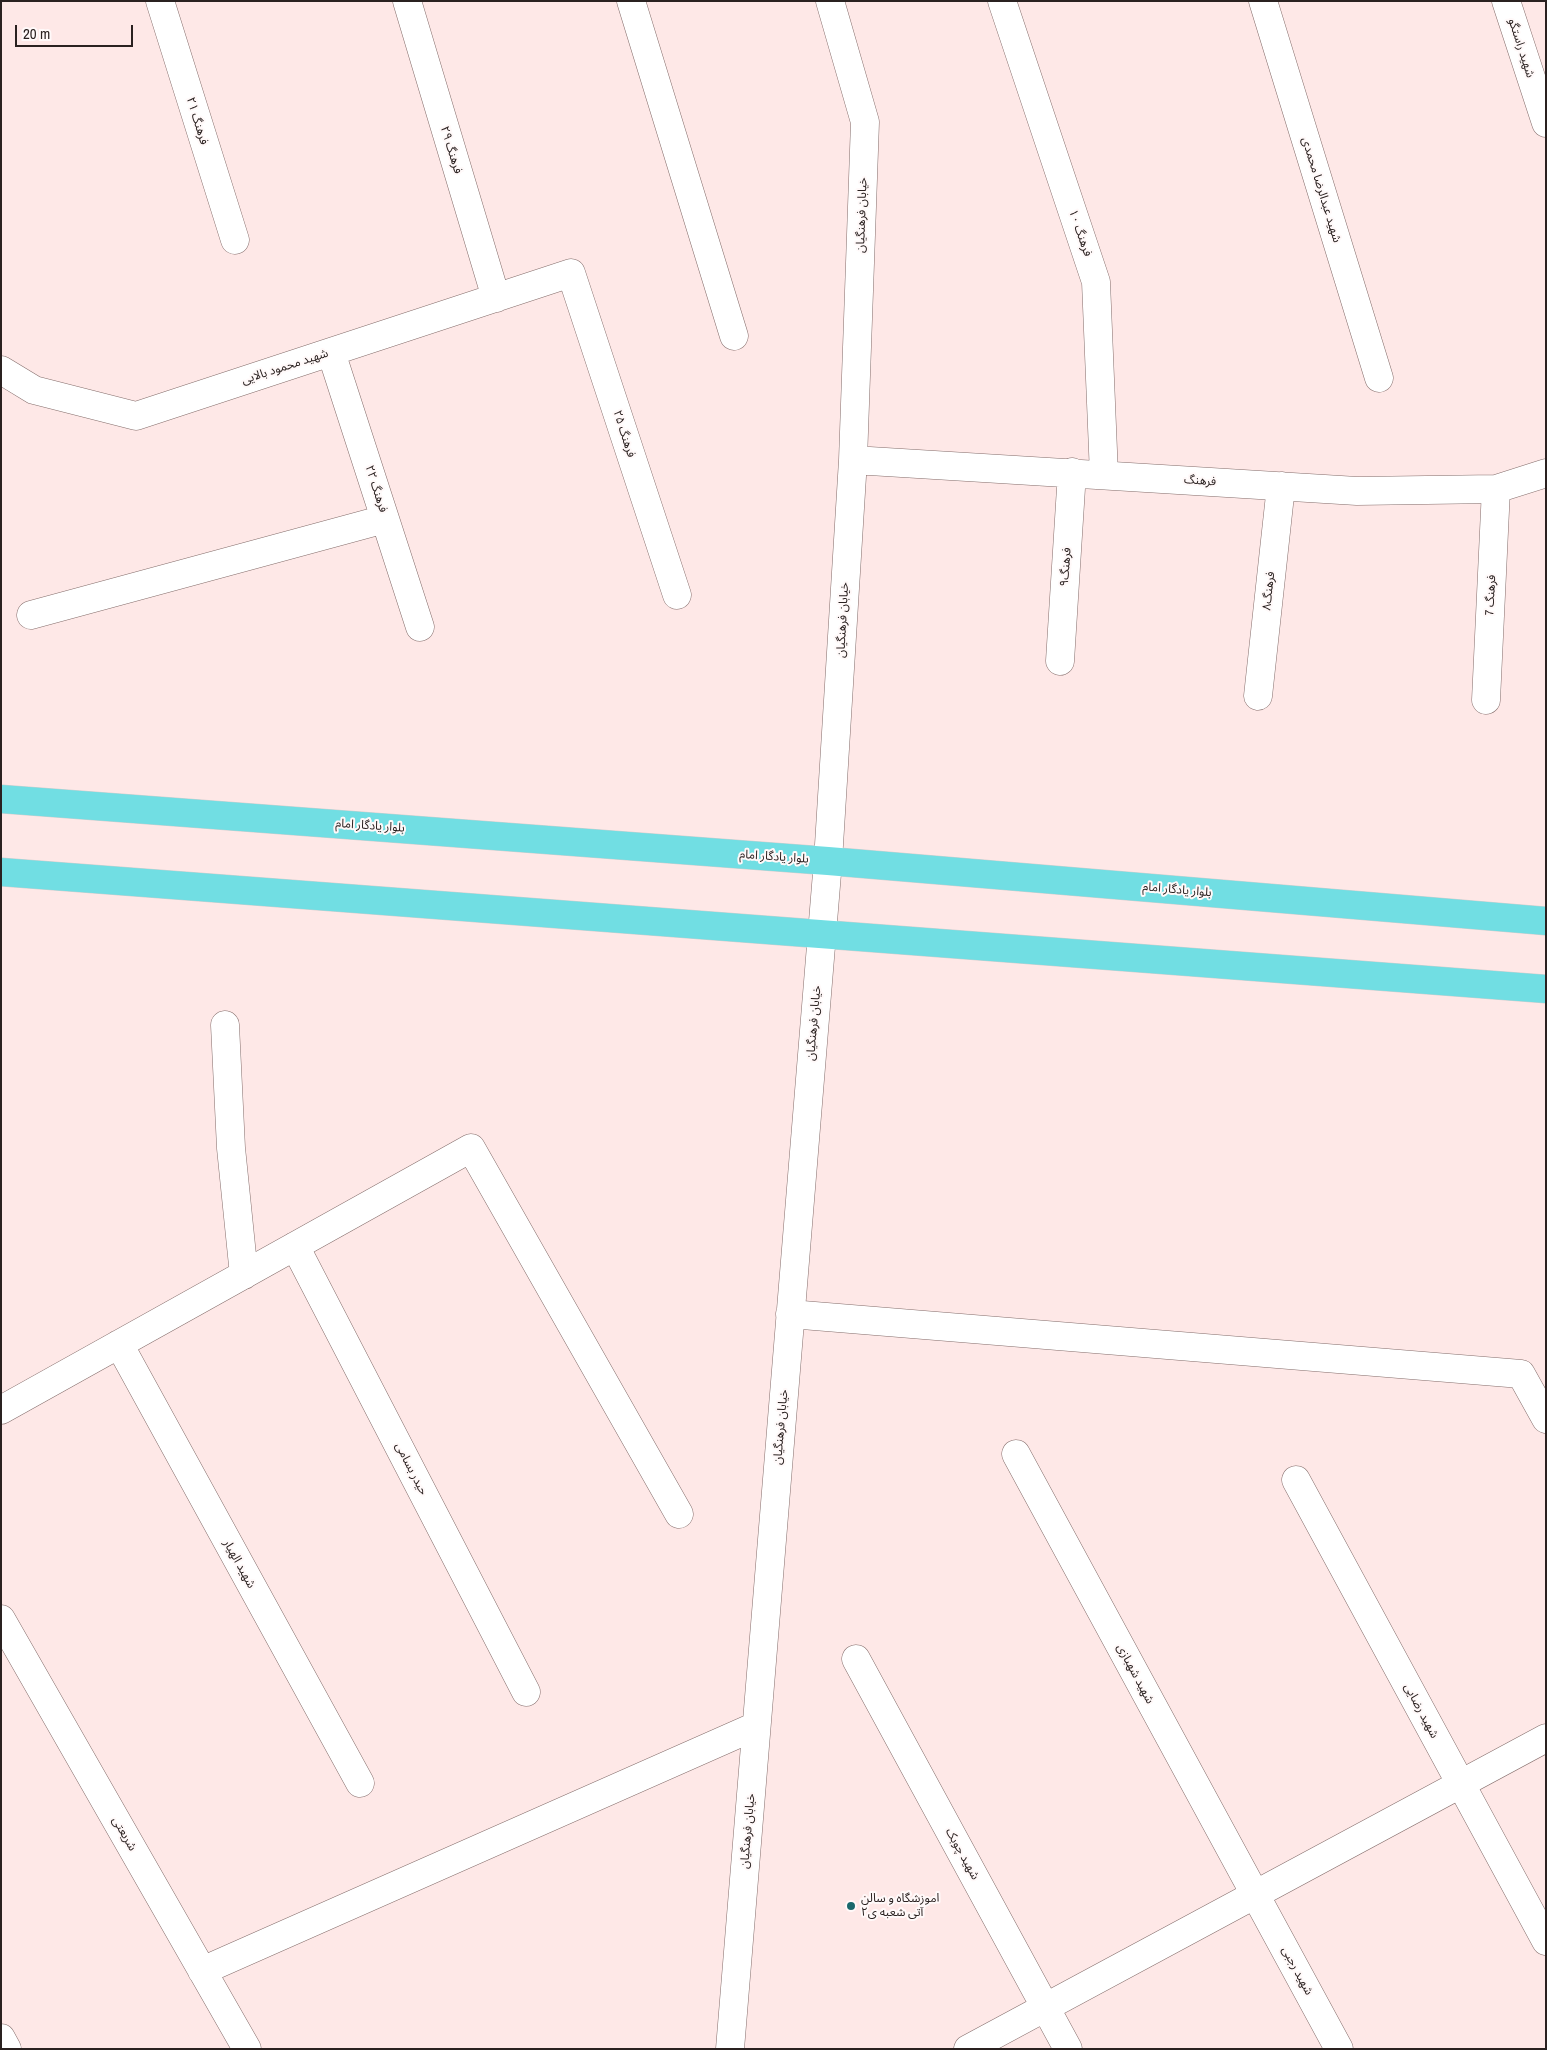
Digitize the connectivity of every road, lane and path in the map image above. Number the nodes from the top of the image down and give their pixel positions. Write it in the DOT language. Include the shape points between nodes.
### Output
graph roads {
  1 [pos="160,1"];
  2 [pos="407,1"];
  3 [pos="631,1"];
  4 [pos="830,1"];
  5 [pos="1002,1"];
  6 [pos="1263,1"];
  7 [pos="1506,1"];
  8 [pos="1546,123"];
  9 [pos="235,240"];
  10 [pos="571,273"];
  11 [pos="496,298"];
  12 [pos="734,336"];
  13 [pos="331,352"];
  14 [pos="1,370"];
  15 [pos="1379,378"];
  16 [pos="852,460"];
  17 [pos="1072,472"];
  18 [pos="1546,473"];
  19 [pos="1104,475"];
  20 [pos="1280,486"];
  21 [pos="1496,489"];
  22 [pos="385,519"];
  23 [pos="677,595"];
  24 [pos="31,615"];
  25 [pos="420,626"];
  26 [pos="1060,661"];
  27 [pos="1258,696"];
  28 [pos="1486,700"];
  29 [pos="1,799"];
  30 [pos="828,861"];
  31 [pos="1,872"];
  32 [pos="1546,921"];
  33 [pos="822,933"];
  34 [pos="1546,989"];
  35 [pos="225,1025"];
  36 [pos="295,1246"];
  37 [pos="244,1275"];
  38 [pos="790,1314"];
  39 [pos="119,1344"];
  40 [pos="1,1410"];
  41 [pos="1546,1419"];
  42 [pos="1016,1454"];
  43 [pos="1296,1480"];
  44 [pos="679,1514"];
  45 [pos="1,1619"];
  46 [pos="856,1659"];
  47 [pos="526,1692"];
  48 [pos="756,1726"];
  49 [pos="1546,1738"];
  50 [pos="360,1783"];
  51 [pos="1460,1784"];
  52 [pos="1255,1894"];
  53 [pos="1546,1941"];
  54 [pos="202,1971"];
  55 [pos="1045,2007"];
  56 [pos="1,2038"];
  57 [pos="7,2049"];
  58 [pos="247,2049"];
  59 [pos="730,2049"];
  60 [pos="968,2049"];
  61 [pos="1068,2049"];
  62 [pos="1339,2049"];
  1 -- 9 [label="street, فرهنگ ۲۱"];
  2 -- 11 [label="street, فرهنگ ۲۹"];
  3 -- 12 [label="street"];
  4 -- 16 [label="street, خیابان فرهنگیان" via="865,122"];
  5 -- 19 [label="street, فرهنگ ۱۰" via="1096,282"];
  6 -- 15 [label="street, شهید عبدالرضا محمدی"];
  7 -- 8 [label="street, شهید راستگو"];
  10 -- 11 [label="street, شهید محمود بالایی"];
  10 -- 23 [label="street, فرهنگ ۲۵"];
  11 -- 13 [label="street, شهید محمود بالایی"];
  13 -- 14 [label="street, شهید محمود بالایی" via="136,416 34,390"];
  13 -- 22 [label="street, فرهنگ ۲۲"];
  16 -- 17 [label="street, فرهنگ"];
  16 -- 30 [label="street, خیابان فرهنگیان"];
  17 -- 19 [label="street, فرهنگ"];
  17 -- 26 [label="street, فرهنگ۹"];
  18 -- 21 [label="street, فرهنگ"];
  19 -- 20 [label="street, فرهنگ"];
  20 -- 21 [label="street, فرهنگ" via="1358,491"];
  20 -- 27 [label="street, فرهنگ۸"];
  21 -- 28 [label="street, فرهنگ 7"];
  22 -- 24 [label="street"];
  22 -- 25 [label="street, فرهنگ ۲۲"];
  29 -- 30 [label="main road, بلوار یادگار امام"];
  30 -- 32 [label="main road, بلوار یادگار امام"];
  30 -- 33 [label="street, خیابان فرهنگیان"];
  31 -- 33 [label="main road"];
  33 -- 34 [label="main road"];
  33 -- 38 [label="street, خیابان فرهنگیان"];
  35 -- 37 [label="street" via="231,1148"];
  36 -- 37 [label="street"];
  36 -- 44 [label="street" via="471,1148"];
  36 -- 47 [label="street, حیدر بسامی"];
  37 -- 39 [label="street"];
  38 -- 41 [label="street" via="1522,1374"];
  38 -- 48 [label="street, خیابان فرهنگیان"];
  39 -- 40 [label="street"];
  39 -- 50 [label="street, شهید الهیار"];
  42 -- 52 [label="street, شهید شهبازی"];
  43 -- 51 [label="street, شهید رضایی"];
  45 -- 54 [label="street, شریعتی"];
  46 -- 55 [label="street, شهید چوبک"];
  48 -- 54 [label="street"];
  48 -- 59 [label="street, خیابان فرهنگیان"];
  49 -- 51 [label="street"];
  51 -- 52 [label="street"];
  51 -- 53 [label="street, شهید رضایی"];
  52 -- 55 [label="street"];
  52 -- 62 [label="street, شهید رجبی"];
  54 -- 58 [label="street, شریعتی"];
  55 -- 60 [label="street"];
  55 -- 61 [label="street, شهید چوبک"];
  56 -- 57 [label="street"];
}
